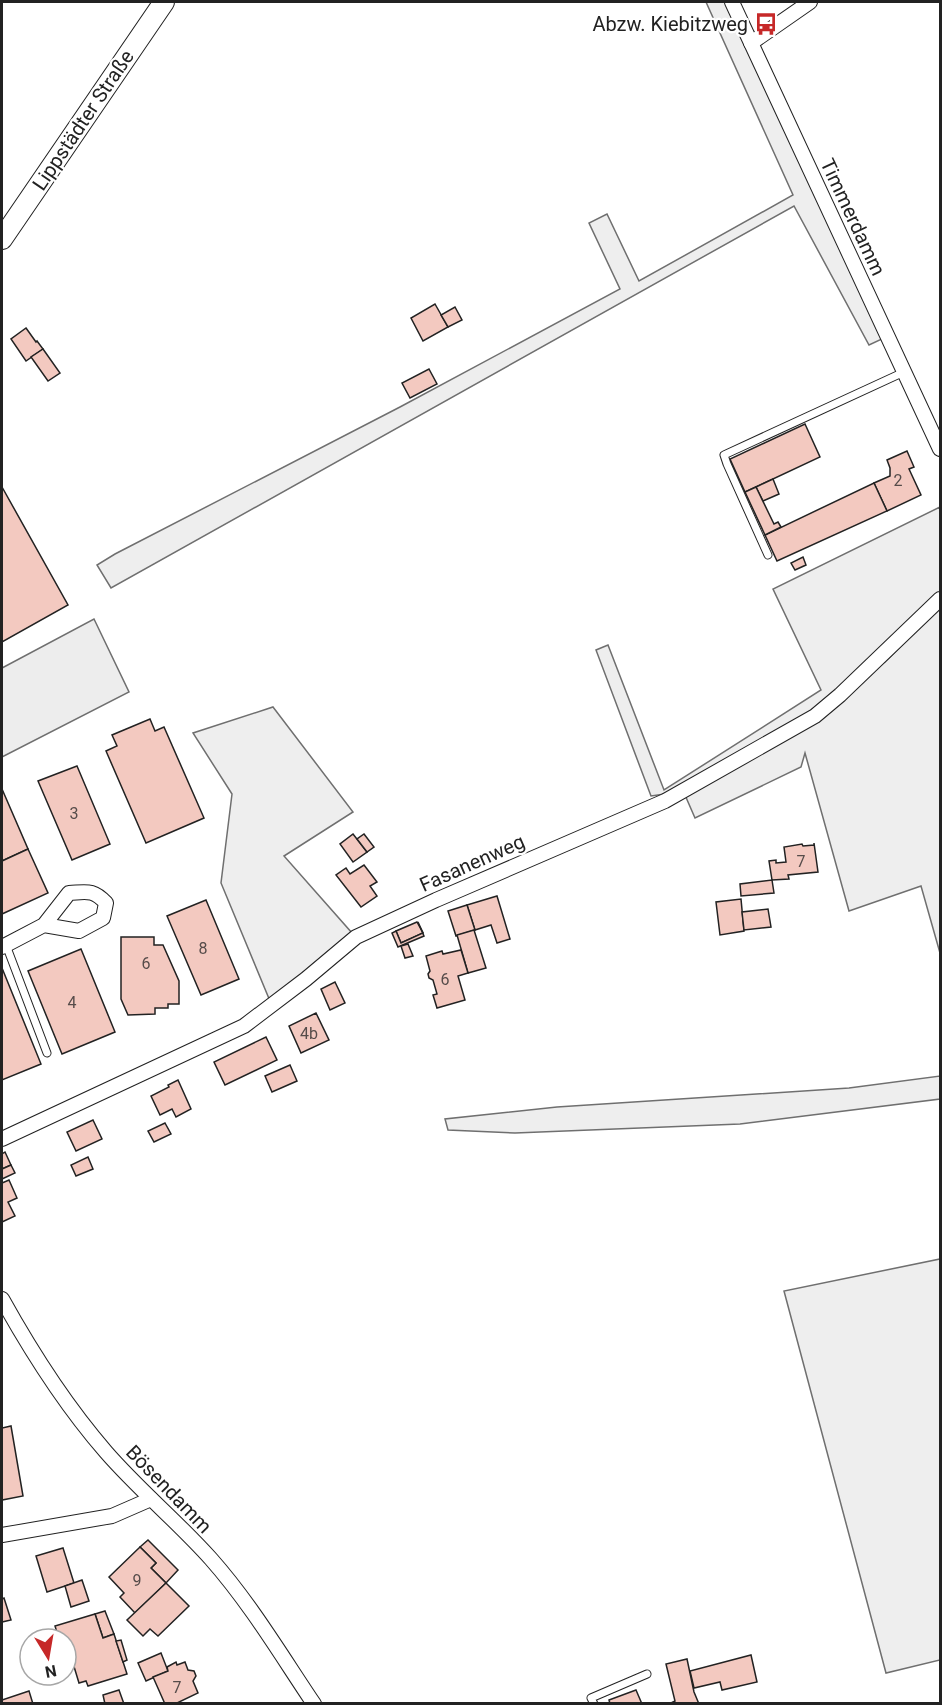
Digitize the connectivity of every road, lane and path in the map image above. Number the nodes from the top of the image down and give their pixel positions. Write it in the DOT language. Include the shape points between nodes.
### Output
graph roads {
  1 [pos="164,2"];
  2 [pos="732,2"];
  3 [pos="810,2"];
  4 [pos="751,43"];
  5 [pos="2,239"];
  6 [pos="904,372"];
  7 [pos="940,449"];
  8 [pos="768,555"];
  9 [pos="940,599"];
  10 [pos="44,925"];
  11 [pos="4,946"];
  12 [pos="47,1053"];
  13 [pos="2,1138"];
  14 [pos="2,1299"];
  15 [pos="151,1500"];
  16 [pos="2,1535"];
  17 [pos="647,1674"];
  18 [pos="314,1704"];
  19 [pos="594,1704"];
  1 -- 5 [label="main road, Lippstädter Straße"];
  2 -- 4 [label="street, Timmerdamm"];
  3 -- 4 [label="street"];
  4 -- 6 [label="street, Timmerdamm"];
  6 -- 7 [label="street, Timmerdamm"];
  6 -- 8 [label="lane" via="724,455"];
  9 -- 13 [label="street, Fasanenweg" via="815,716 665,801 356,937 244,1026"];
  10 -- 11 [label="street"];
  11 -- 12 [label="lane"];
  14 -- 15 [label="street, Bösendamm" via="65,1401 106,1453"];
  15 -- 16 [label="street" via="112,1516"];
  15 -- 18 [label="street, Bösendamm" via="211,1559 255,1615"];
  17 -- 19 [label="lane" via="591,1698"];
}
